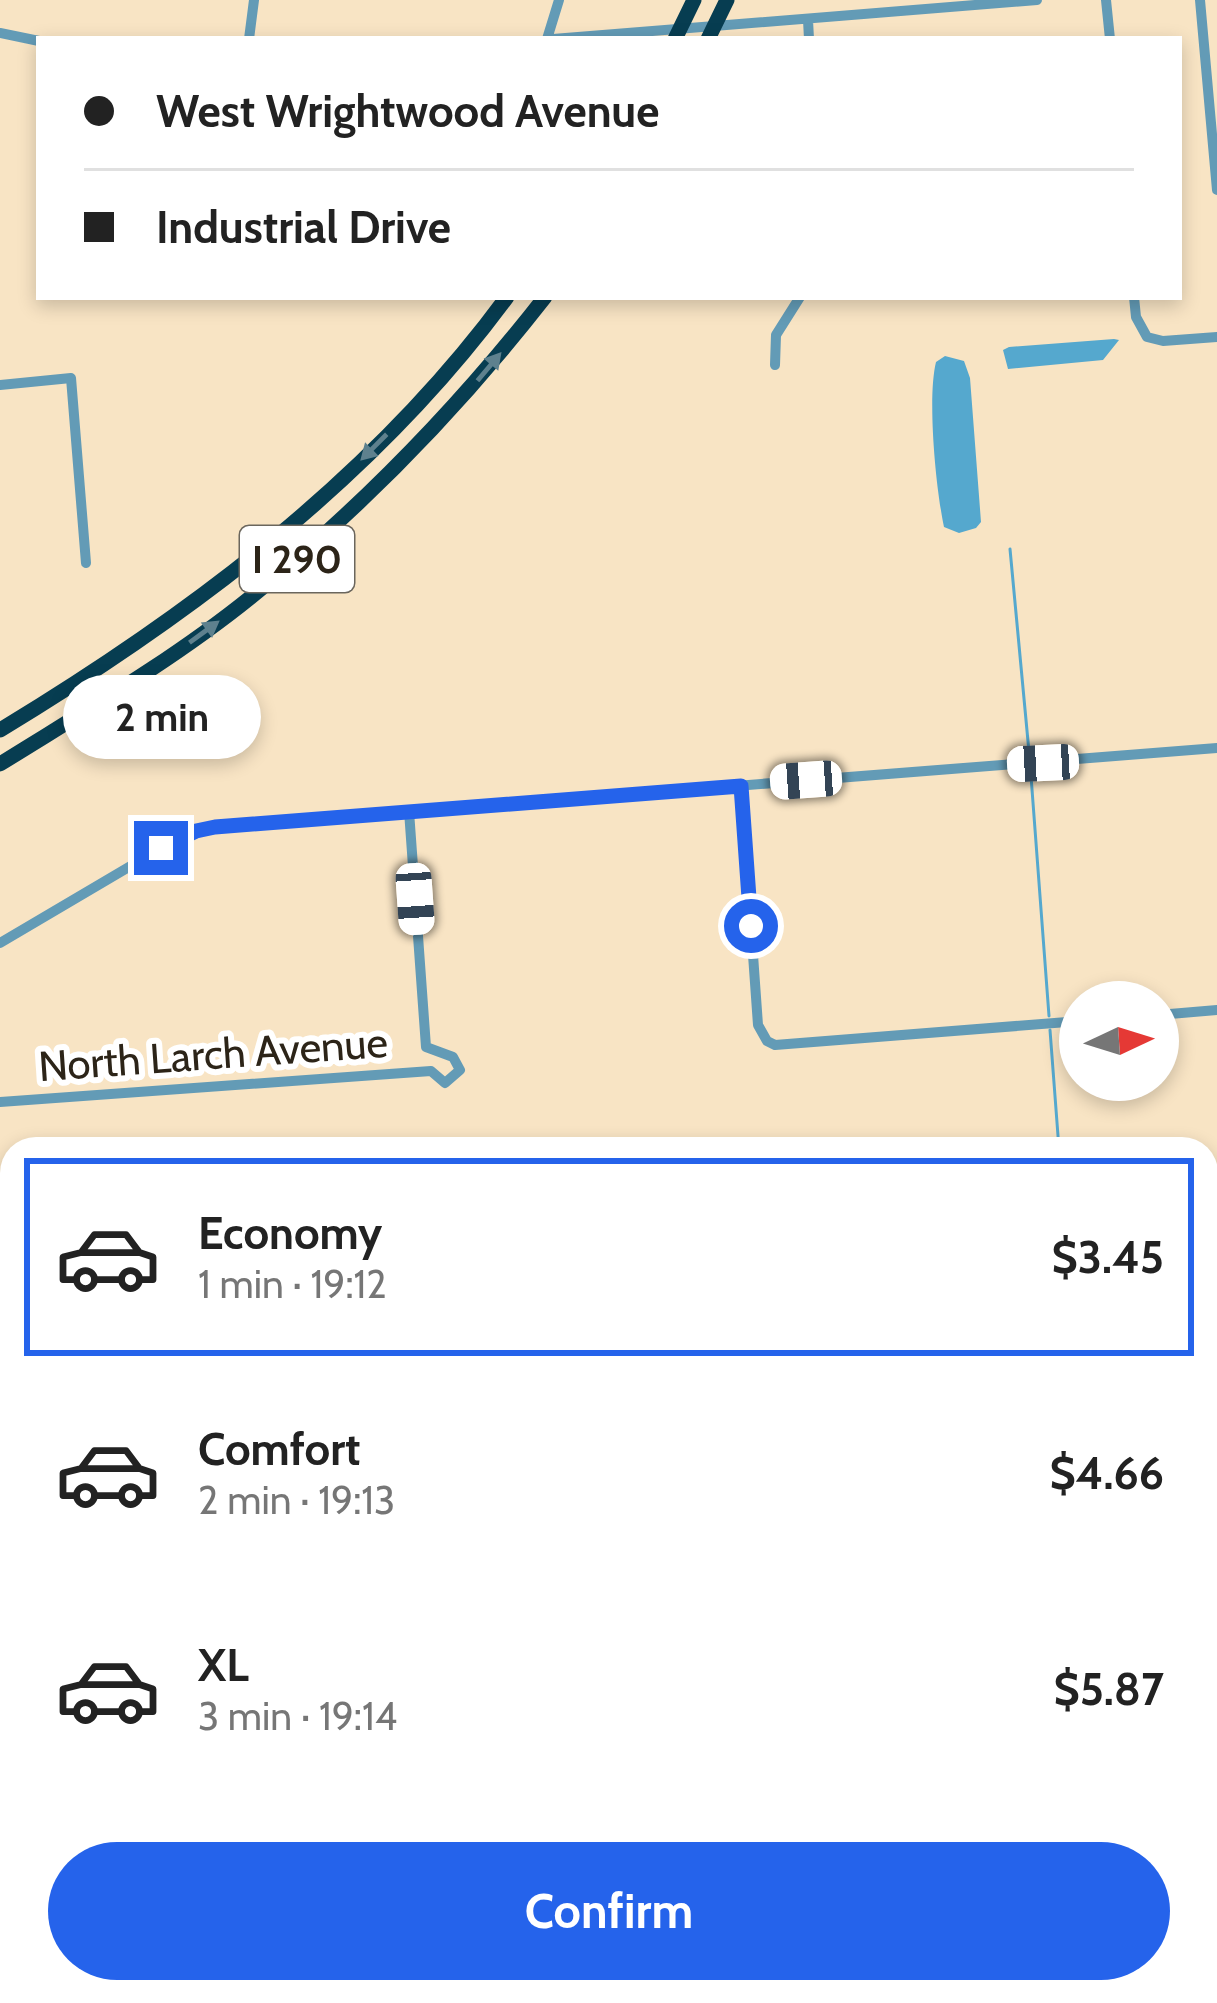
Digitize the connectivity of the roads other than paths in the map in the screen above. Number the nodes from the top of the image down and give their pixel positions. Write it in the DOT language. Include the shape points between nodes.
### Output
graph roads {
  1 [pos="254,0"];
  2 [pos="560,0"];
  3 [pos="694,0"];
  4 [pos="728,0"];
  5 [pos="1037,0"];
  6 [pos="1106,0"];
  7 [pos="1200,0"];
  8 [pos="808,20"];
  9 [pos="0,33"];
  10 [pos="249,36"];
  11 [pos="551,36"];
  12 [pos="591,36"];
  13 [pos="676,36"];
  14 [pos="710,36"];
  15 [pos="809,36"];
  16 [pos="1110,36"];
  17 [pos="36,39"];
  18 [pos="1216,190"];
  19 [pos="505,300"];
  20 [pos="543,300"];
  21 [pos="798,300"];
  22 [pos="1134,300"];
  23 [pos="1217,337"];
  24 [pos="776,365"];
  25 [pos="0,385"];
  26 [pos="86,563"];
  27 [pos="0,730"];
  28 [pos="1217,748"];
  29 [pos="0,764"];
  30 [pos="741,786"];
  31 [pos="409,812"];
  32 [pos="0,943"];
  33 [pos="1217,1010"];
  34 [pos="1179,1013"];
  35 [pos="1059,1023"];
  36 [pos="0,1102"];
  1 -- 10 [label="street"];
  2 -- 11 [label="street"];
  3 -- 13 [label="highway"];
  4 -- 14 [label="highway"];
  5 -- 8 [label="street"];
  6 -- 16 [label="street"];
  7 -- 18 [label="street"];
  8 -- 12 [label="street"];
  8 -- 15 [label="street"];
  9 -- 17 [label="street"];
  19 -- 27 [label="highway, I 290, one-way" via="432,388 292,524 136,644"];
  29 -- 20 [label="highway, I 290, one-way" via="160,663 310,548 476,382"];
  21 -- 24 [label="street" via="776,335"];
  22 -- 23 [label="street" via="1145,333 1162,341"];
  25 -- 26 [label="street" via="71,378"];
  28 -- 30 [label="street"];
  30 -- 31 [label="street"];
  30 -- 35 [label="street" via="758,1025 767,1041"];
  31 -- 32 [label="street" via="196,831"];
  31 -- 36 [label="street, North Larch Avenue" via="426,1047 453,1057 460,1070 445,1083 430,1072"];
  33 -- 34 [label="street"];
}
